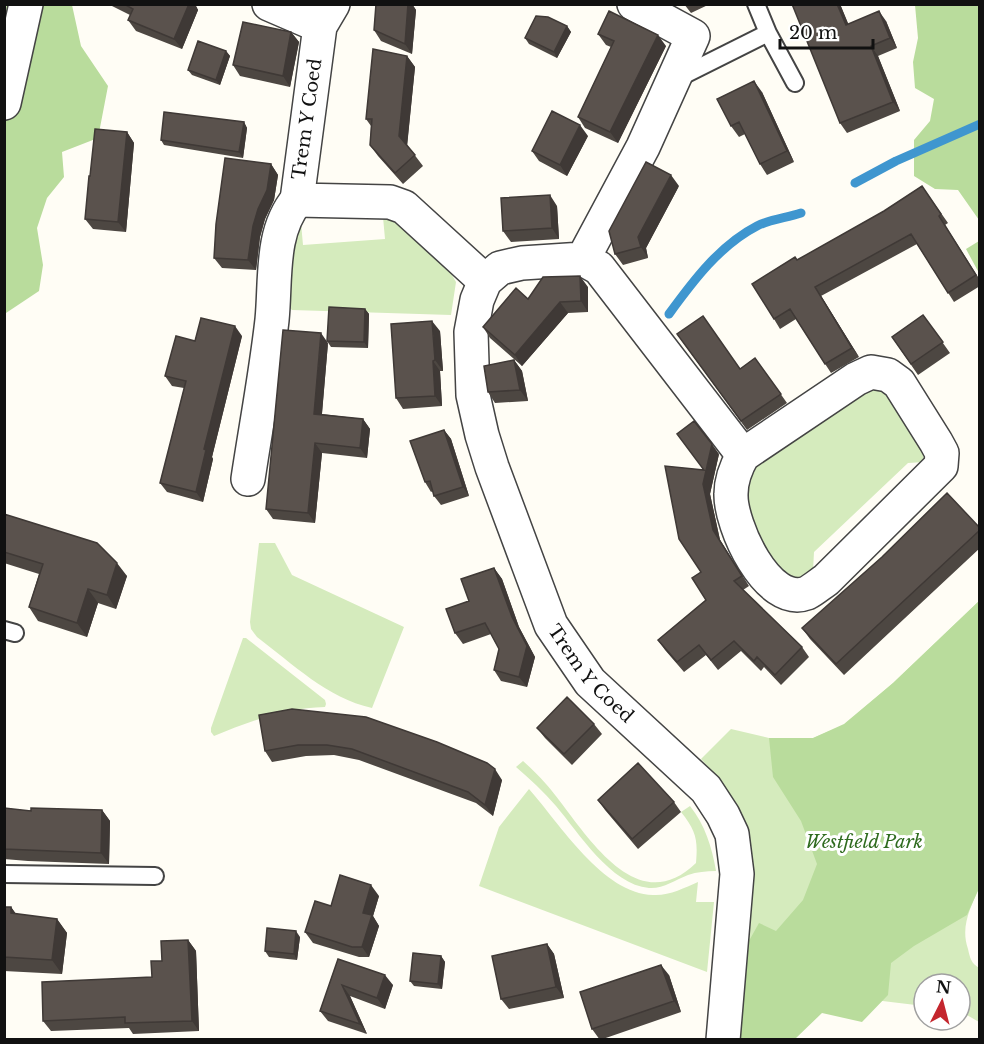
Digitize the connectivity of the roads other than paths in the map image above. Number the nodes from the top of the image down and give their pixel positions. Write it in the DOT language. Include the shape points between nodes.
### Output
graph roads {
  1 [pos="26,4"];
  2 [pos="269,4"];
  3 [pos="634,4"];
  4 [pos="756,4"];
  5 [pos="327,15"];
  6 [pos="768,33"];
  7 [pos="673,81"];
  8 [pos="795,83"];
  9 [pos="4,103"];
  10 [pos="297,200"];
  11 [pos="583,259"];
  12 [pos="485,281"];
  13 [pos="743,455"];
  14 [pos="248,479"];
  15 [pos="4,874"];
  16 [pos="155,876"];
  17 [pos="723,1040"];
  1 -- 9 [label="street"];
  2 -- 5 [label="street"];
  3 -- 7 [label="street" via="693,36"];
  4 -- 6 [label="lane"];
  5 -- 10 [label="street, Trem Y Coed"];
  6 -- 7 [label="lane"];
  6 -- 8 [label="lane"];
  7 -- 11 [label="street" via="643,147"];
  10 -- 12 [label="street, Trem Y Coed" via="390,202 404,207"];
  10 -- 14 [label="street" via="282,225"];
  11 -- 12 [label="street" via="522,263 500,268"];
  11 -- 13 [label="street" via="599,268"];
  12 -- 17 [label="street, Trem Y Coed" via="471,332 473,395 492,467 551,625 590,682 706,789 732,834 737,874"];
  13 -- 13 [label="street" via="871,372 888,375 899,383 942,453 941,466 826,580 806,593 789,594 758,568 740,536 731,495"];
  15 -- 16 [label="lane"];
}
